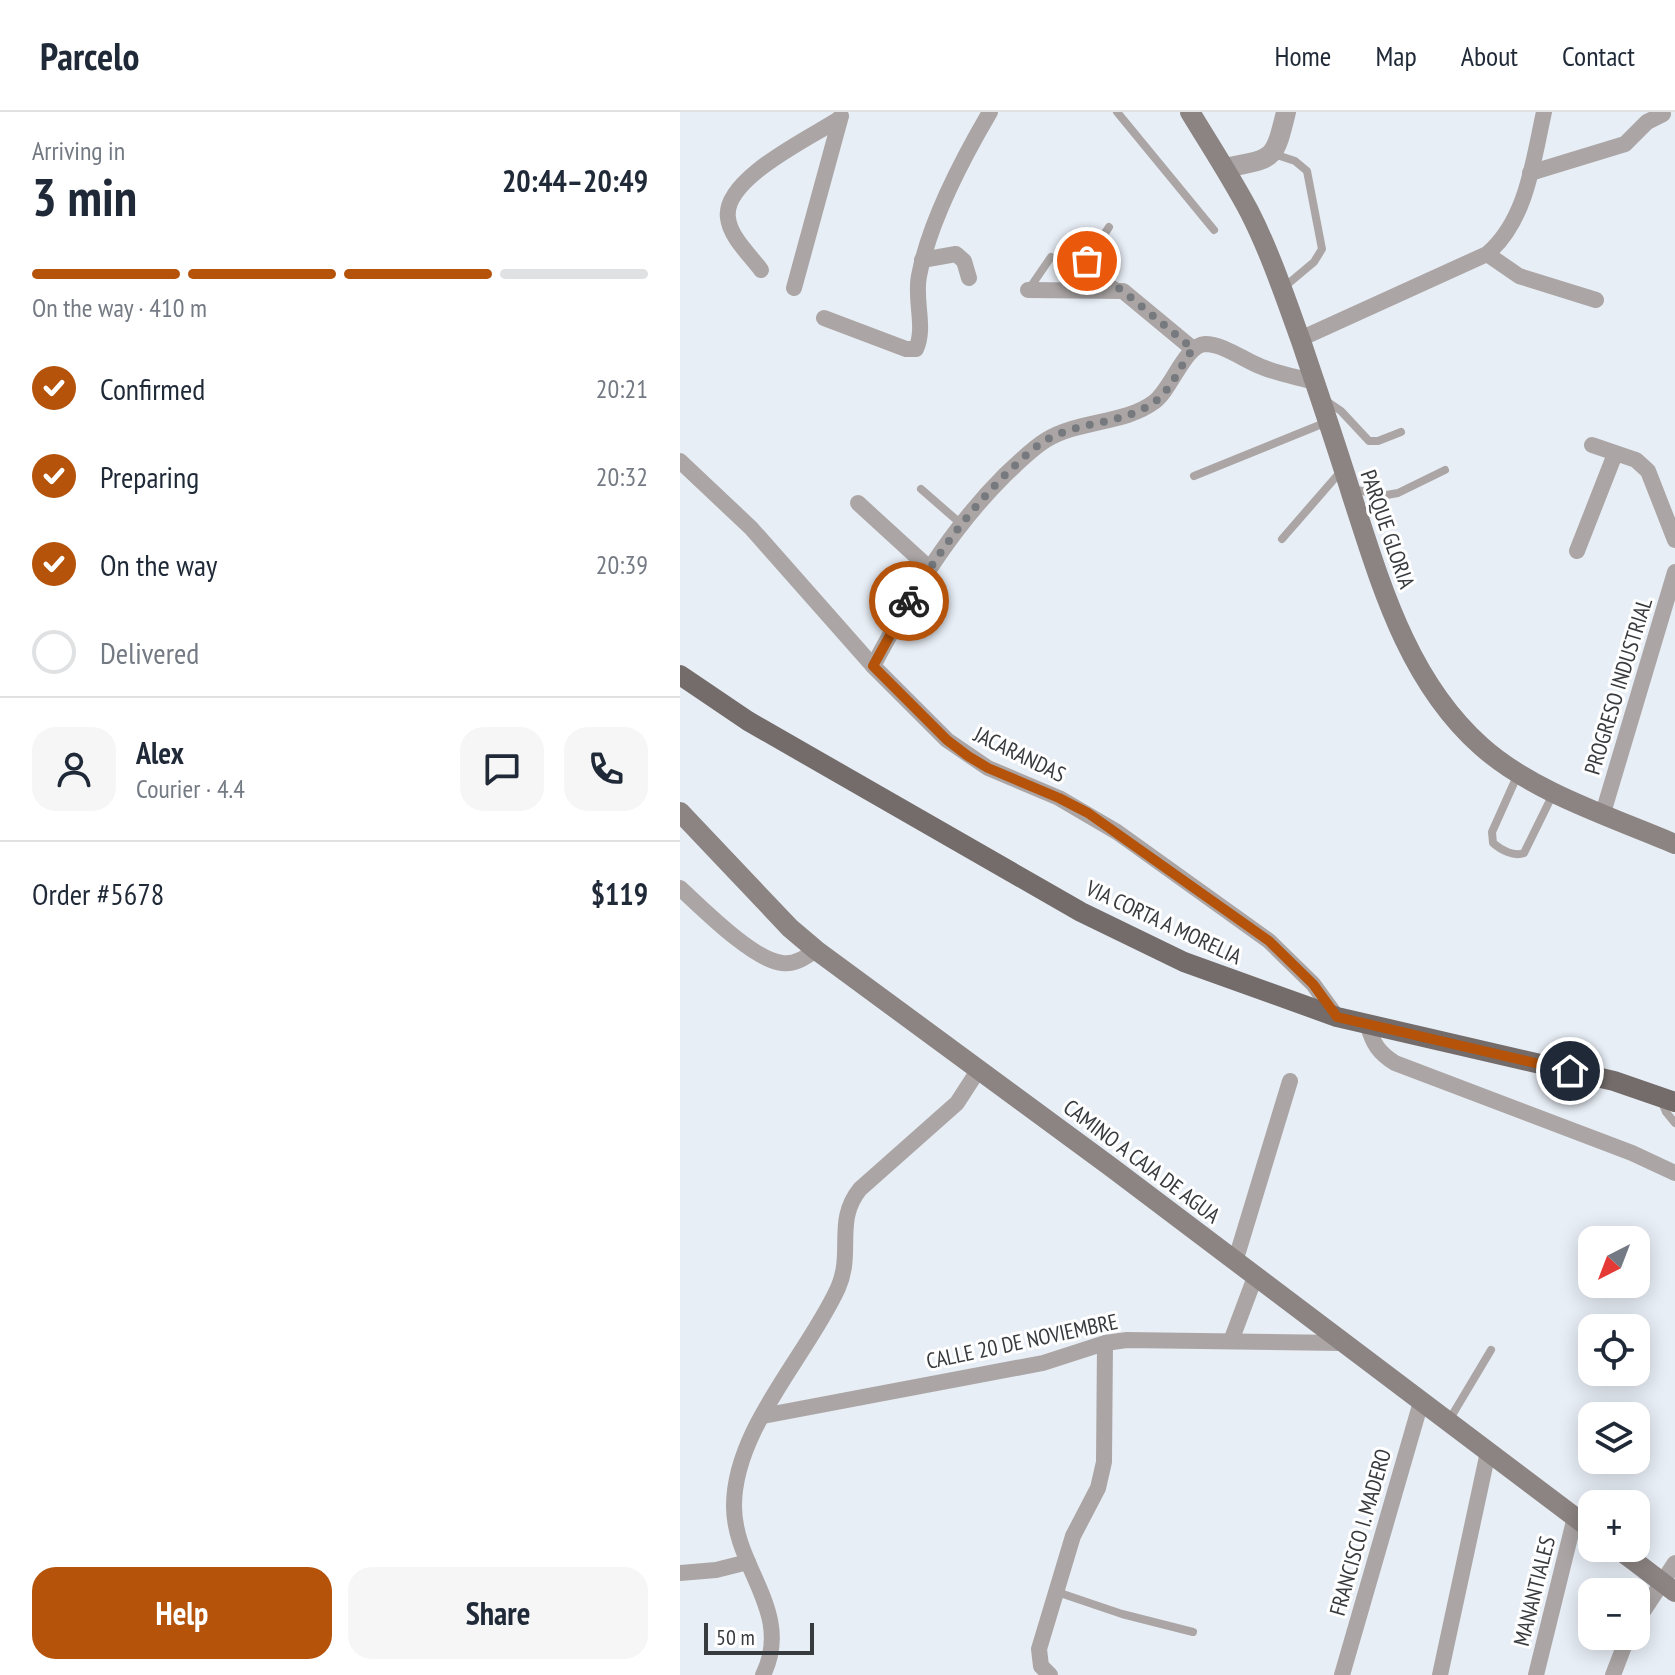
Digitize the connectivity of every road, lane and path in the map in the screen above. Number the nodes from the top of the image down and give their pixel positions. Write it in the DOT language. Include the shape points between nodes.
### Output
graph roads {
  1 [pos="990,112"];
  2 [pos="1117,112"];
  3 [pos="1190,112"];
  4 [pos="1286,112"];
  5 [pos="1544,112"];
  6 [pos="1663,114"];
  7 [pos="841,116"];
  8 [pos="1273,154"];
  9 [pos="1225,168"];
  10 [pos="1530,173"];
  11 [pos="1109,227"];
  12 [pos="1214,230"];
  13 [pos="1487,254"];
  14 [pos="1051,257"];
  15 [pos="922,260"];
  16 [pos="761,270"];
  17 [pos="969,278"];
  18 [pos="794,288"];
  19 [pos="1282,289"];
  20 [pos="1028,290"];
  21 [pos="1123,291"];
  22 [pos="1596,300"];
  23 [pos="824,318"];
  24 [pos="1300,339"];
  25 [pos="1193,349"];
  26 [pos="1317,389"];
  27 [pos="1328,422"];
  28 [pos="1401,432"];
  29 [pos="1592,445"];
  30 [pos="1615,454"];
  31 [pos="680,461"];
  32 [pos="1445,470"];
  33 [pos="1194,476"];
  34 [pos="1346,479"];
  35 [pos="921,489"];
  36 [pos="858,503"];
  37 [pos="960,523"];
  38 [pos="1282,539"];
  39 [pos="1675,540"];
  40 [pos="1577,551"];
  41 [pos="929,568"];
  42 [pos="1675,572"];
  43 [pos="873,666"];
  44 [pos="680,675"];
  45 [pos="1519,773"];
  46 [pos="1554,792"];
  47 [pos="680,812"];
  48 [pos="1603,813"];
  49 [pos="1675,844"];
  50 [pos="680,888"];
  51 [pos="816,950"];
  52 [pos="1337,1017"];
  53 [pos="1368,1026"];
  54 [pos="979,1069"];
  55 [pos="1290,1081"];
  56 [pos="1667,1098"];
  57 [pos="1675,1123"];
  58 [pos="1675,1173"];
  59 [pos="1235,1262"];
  60 [pos="1255,1277"];
  61 [pos="1231,1341"];
  62 [pos="1105,1343"];
  63 [pos="1341,1343"];
  64 [pos="1491,1350"];
  65 [pos="1421,1402"];
  66 [pos="763,1416"];
  67 [pos="1448,1422"];
  68 [pos="1488,1452"];
  69 [pos="1578,1519"];
  70 [pos="1578,1542"];
  71 [pos="748,1562"];
  72 [pos="1636,1562"];
  73 [pos="1675,1563"];
  74 [pos="680,1573"];
  75 [pos="1668,1586"];
  76 [pos="1056,1591"];
  77 [pos="1650,1606"];
  78 [pos="1193,1632"];
  79 [pos="1623,1650"];
  80 [pos="763,1675"];
  81 [pos="1050,1675"];
  82 [pos="1342,1675"];
  83 [pos="1440,1675"];
  84 [pos="1536,1675"];
  85 [pos="1613,1675"];
  1 -- 15 [label="street"];
  2 -- 12 [label="lane"];
  3 -- 9 [label="main road, PARQUE GLORIA"];
  4 -- 8 [label="street"];
  5 -- 10 [label="street"];
  6 -- 10 [label="street" via="1625,144"];
  7 -- 16 [label="street" via="753,173 727,204 736,238"];
  7 -- 18 [label="street"];
  8 -- 9 [label="street"];
  8 -- 19 [label="lane" via="1307,171 1322,242 1314,262"];
  9 -- 19 [label="main road, PARQUE GLORIA"];
  10 -- 13 [label="street" via="1512,227"];
  11 -- 21 [label="lane" via="1089,256 1089,267"];
  13 -- 22 [label="street" via="1519,276"];
  13 -- 24 [label="street"];
  14 -- 20 [label="lane"];
  15 -- 17 [label="street" via="956,254"];
  15 -- 23 [label="street" via="916,349"];
  19 -- 24 [label="main road, PARQUE GLORIA"];
  20 -- 21 [label="street"];
  21 -- 25 [label="street"];
  24 -- 26 [label="main road, PARQUE GLORIA"];
  25 -- 26 [label="street" via="1204,344 1219,347"];
  25 -- 37 [label="street" via="1154,402 1046,440"];
  26 -- 27 [label="main road, PARQUE GLORIA"];
  26 -- 28 [label="lane" via="1369,441"];
  27 -- 33 [label="lane"];
  27 -- 34 [label="main road, PARQUE GLORIA"];
  29 -- 30 [label="street"];
  30 -- 39 [label="street" via="1636,460 1648,471"];
  30 -- 40 [label="street"];
  31 -- 43 [label="street, JACARANDAS" via="751,528"];
  32 -- 34 [label="lane" via="1381,496"];
  34 -- 38 [label="lane"];
  34 -- 45 [label="main road, PARQUE GLORIA" via="1393,617 1422,674 1481,747"];
  35 -- 37 [label="lane"];
  36 -- 41 [label="street"];
  37 -- 41 [label="street"];
  41 -- 43 [label="street"];
  42 -- 48 [label="street, PROGRESO INDUSTRIAL"];
  43 -- 52 [label="street, JACARANDAS" via="968,756 1088,813 1269,941 1313,984"];
  44 -- 52 [label="main road, VIA CORTA A MORELIA" via="748,721 1093,919 1184,962"];
  45 -- 46 [label="main road, PARQUE GLORIA"];
  45 -- 46 [label="lane" via="1492,832 1497,847 1524,853"];
  46 -- 48 [label="main road, PARQUE GLORIA"];
  47 -- 51 [label="main road, CAMINO A CAJA DE AGUA"];
  48 -- 49 [label="main road, PARQUE GLORIA"];
  50 -- 51 [label="street" via="762,955 781,963 797,962"];
  51 -- 54 [label="main road, CAMINO A CAJA DE AGUA"];
  52 -- 53 [label="main road, VIA CORTA A MORELIA"];
  53 -- 56 [label="main road, VIA CORTA A MORELIA"];
  53 -- 58 [label="street" via="1380,1054 1395,1063"];
  54 -- 59 [label="main road, CAMINO A CAJA DE AGUA"];
  54 -- 66 [label="street" via="957,1103 850,1202 838,1289"];
  55 -- 59 [label="street"];
  56 -- 57 [label="lane" via="1666,1112"];
  59 -- 60 [label="main road, CAMINO A CAJA DE AGUA"];
  60 -- 61 [label="street"];
  60 -- 63 [label="main road, CAMINO A CAJA DE AGUA"];
  61 -- 62 [label="street, CALLE 20 DE NOVIEMBRE"];
  61 -- 63 [label="street, CALLE 20 DE NOVIEMBRE"];
  62 -- 66 [label="street, CALLE 20 DE NOVIEMBRE" via="1043,1363"];
  62 -- 76 [label="street" via="1104,1462"];
  63 -- 65 [label="main road, CAMINO A CAJA DE AGUA"];
  64 -- 67 [label="lane"];
  65 -- 67 [label="main road, CAMINO A CAJA DE AGUA"];
  65 -- 82 [label="street, FRANCISCO I. MADERO"];
  66 -- 71 [label="street" via="736,1481 738,1537"];
  67 -- 68 [label="main road, CAMINO A CAJA DE AGUA"];
  68 -- 69 [label="main road, CAMINO A CAJA DE AGUA"];
  68 -- 83 [label="street"];
  70 -- 84 [label="street, MANANTIALES"];
  71 -- 74 [label="street"];
  71 -- 80 [label="street" via="772,1621 774,1642"];
  72 -- 75 [label="main road"];
  73 -- 75 [label="street"];
  75 -- 77 [label="street"];
  76 -- 78 [label="lane"];
  76 -- 81 [label="street" via="1039,1649 1041,1666"];
  79 -- 85 [label="street"];
}
